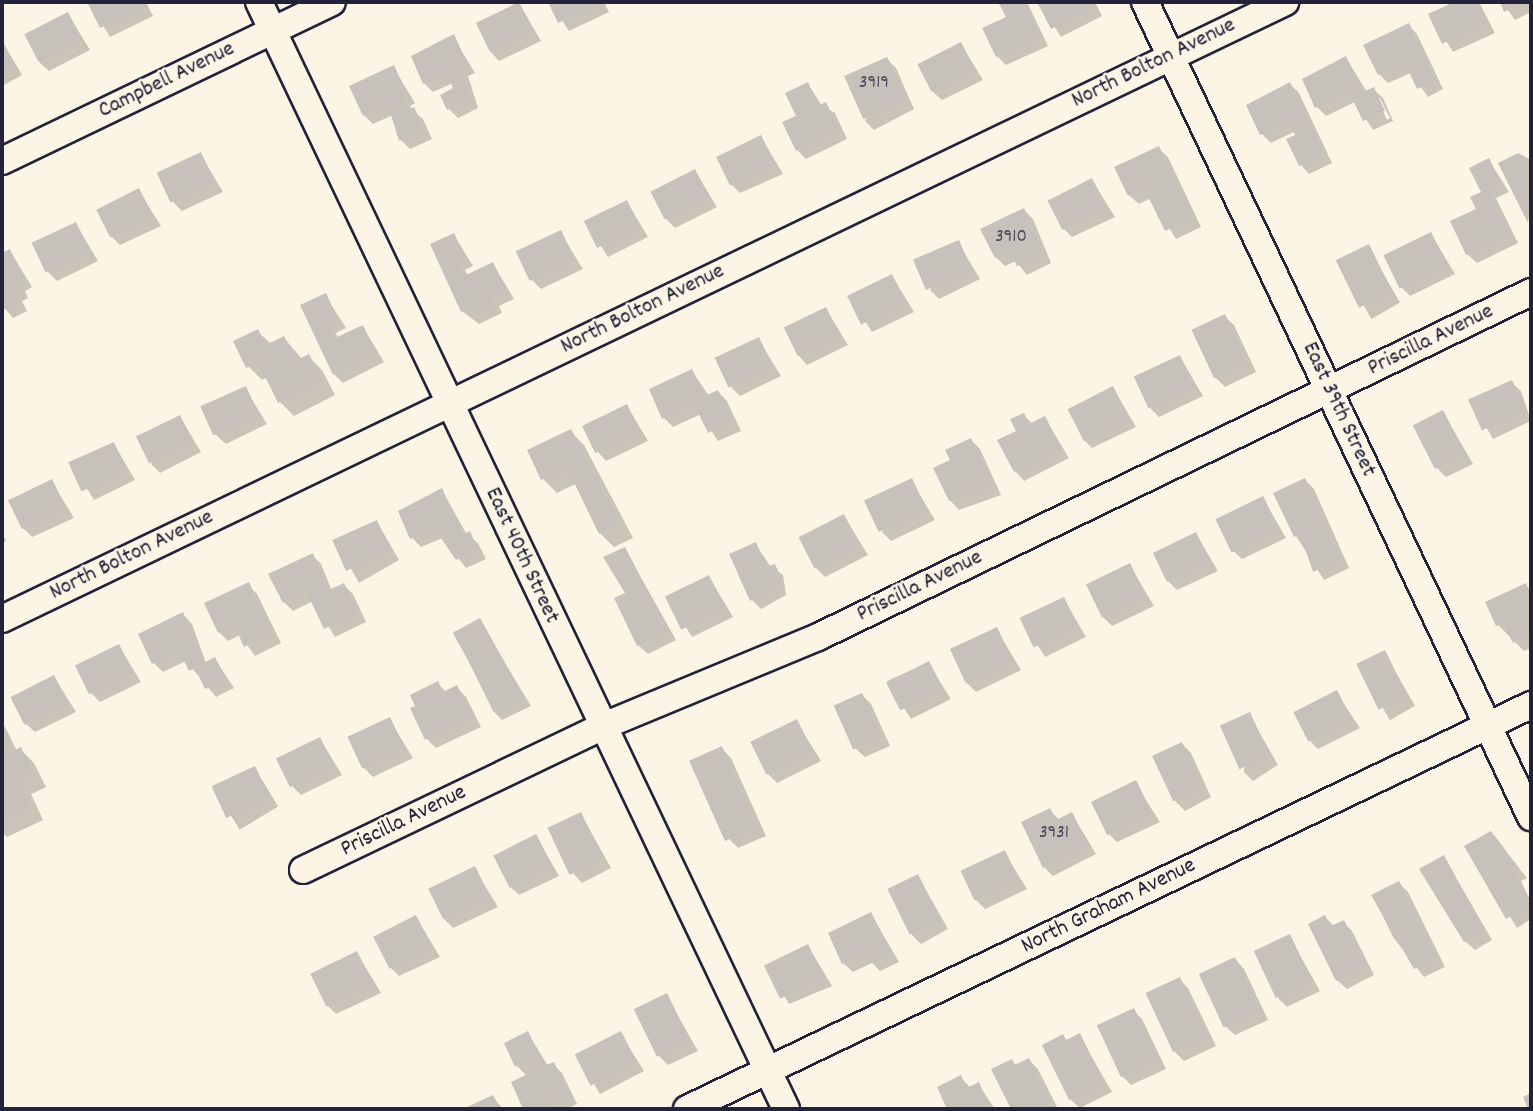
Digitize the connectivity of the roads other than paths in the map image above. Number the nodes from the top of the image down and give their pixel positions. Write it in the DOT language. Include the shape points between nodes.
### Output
graph roads {
  1 [pos="259,2"];
  2 [pos="332,2"];
  3 [pos="1145,2"];
  4 [pos="1284,2"];
  5 [pos="272,31"];
  6 [pos="1171,56"];
  7 [pos="2,161"];
  8 [pos="1531,292"];
  9 [pos="1329,390"];
  10 [pos="450,403"];
  11 [pos="2,619"];
  12 [pos="1531,705"];
  13 [pos="1488,726"];
  14 [pos="601,727"];
  15 [pos="1531,817"];
  16 [pos="303,870"];
  17 [pos="768,1070"];
  18 [pos="687,1109"];
  19 [pos="786,1109"];
  1 -- 5 [label="street, East 40th Street"];
  2 -- 5 [label="street, Campbell Avenue"];
  3 -- 6 [label="street, East 39th Street"];
  4 -- 6 [label="street, North Bolton Avenue"];
  5 -- 7 [label="street, Campbell Avenue"];
  5 -- 10 [label="street, East 40th Street"];
  6 -- 9 [label="street, East 39th Street"];
  6 -- 10 [label="street, North Bolton Avenue"];
  8 -- 9 [label="street, Priscilla Avenue"];
  9 -- 13 [label="street, East 39th Street"];
  9 -- 14 [label="street, Priscilla Avenue" via="774,657"];
  10 -- 11 [label="street, North Bolton Avenue"];
  10 -- 14 [label="street, East 40th Street"];
  12 -- 13 [label="street, North Graham Avenue"];
  13 -- 15 [label="street, East 39th Street"];
  13 -- 17 [label="street, North Graham Avenue"];
  14 -- 16 [label="street, Priscilla Avenue"];
  14 -- 17 [label="street, East 40th Street"];
  17 -- 18 [label="street, North Graham Avenue"];
  17 -- 19 [label="street, East 40th Street"];
}
